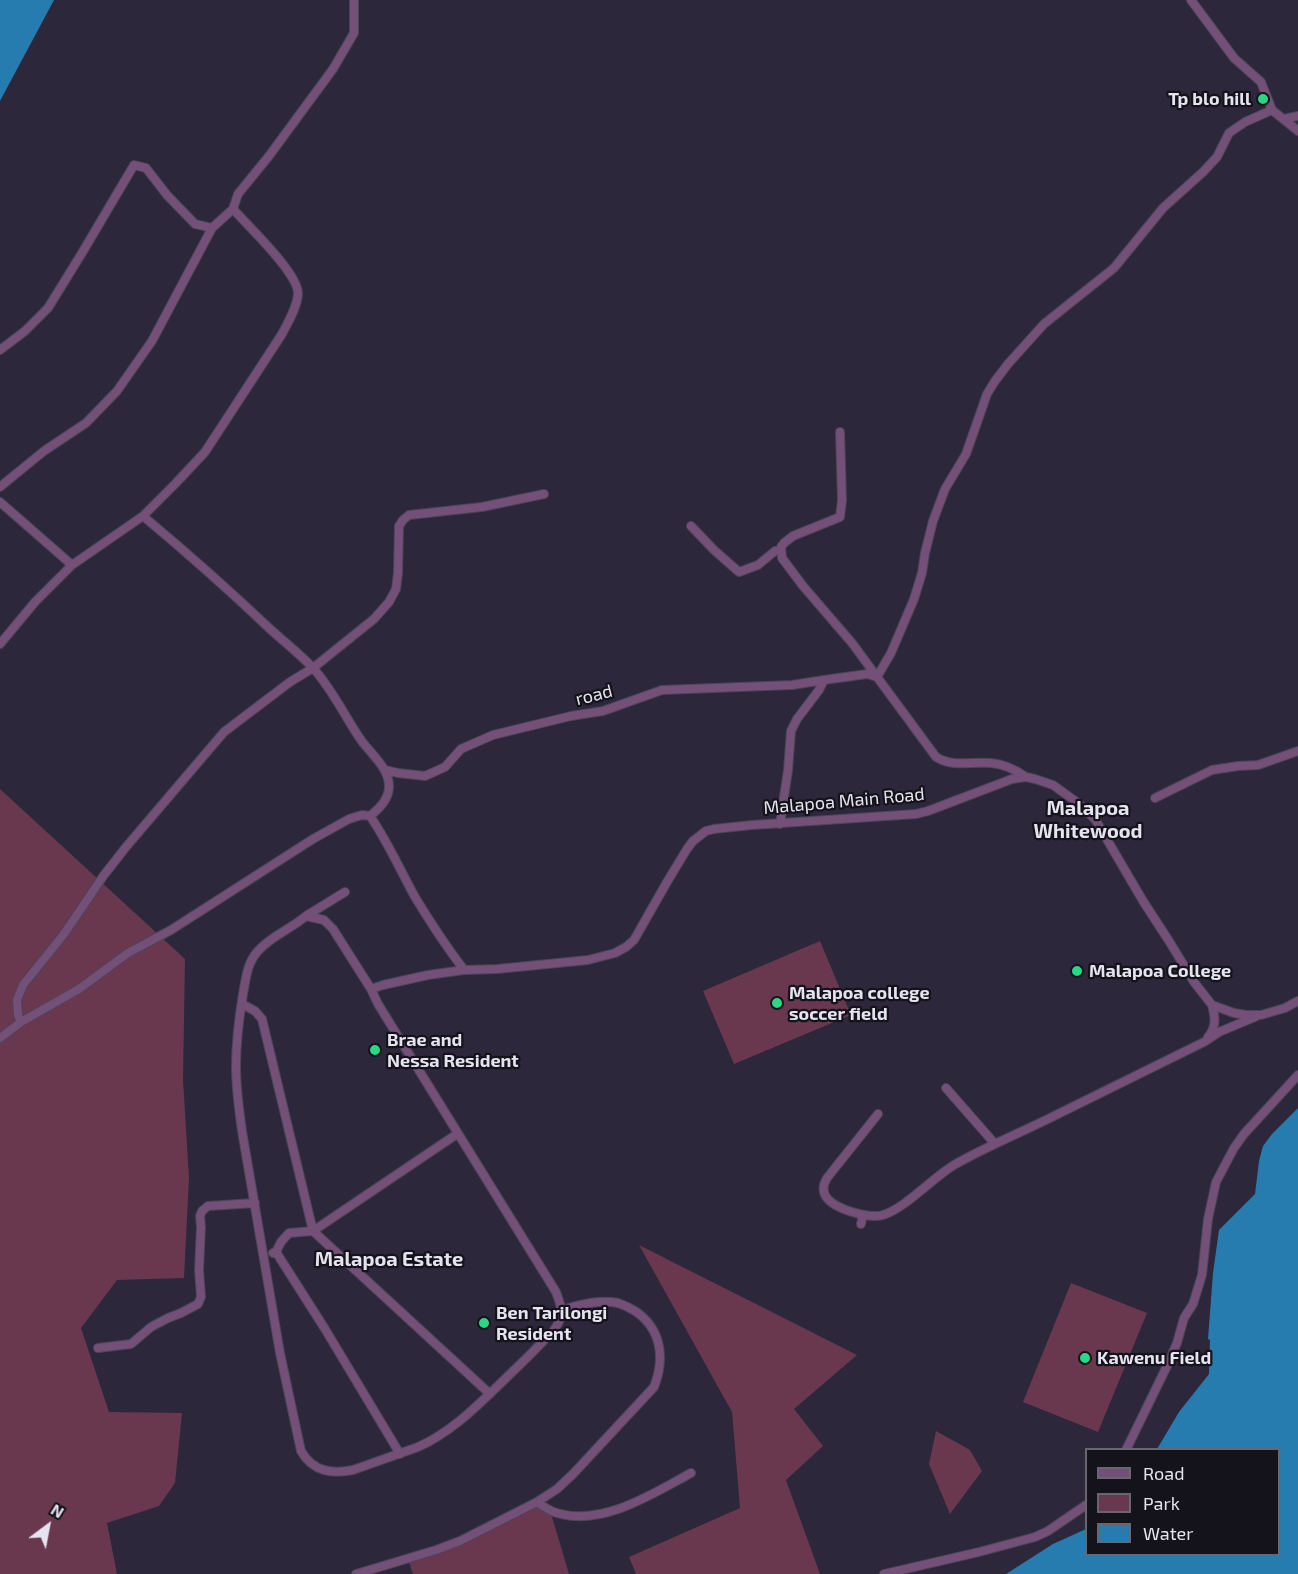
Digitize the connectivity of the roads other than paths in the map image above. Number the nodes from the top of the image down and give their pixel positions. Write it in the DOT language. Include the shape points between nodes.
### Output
graph roads {
  1 [pos="354,0"];
  2 [pos="1191,0"];
  3 [pos="1272,110"];
  4 [pos="1298,116"];
  5 [pos="1284,119"];
  6 [pos="1298,131"];
  7 [pos="233,209"];
  8 [pos="212,228"];
  9 [pos="0,350"];
  10 [pos="840,432"];
  11 [pos="0,487"];
  12 [pos="544,494"];
  13 [pos="0,502"];
  14 [pos="143,516"];
  15 [pos="691,526"];
  16 [pos="775,551"];
  17 [pos="72,565"];
  18 [pos="0,644"];
  19 [pos="313,668"];
  20 [pos="877,677"];
  21 [pos="824,680"];
  22 [pos="1298,751"];
  23 [pos="385,770"];
  24 [pos="1026,777"];
  25 [pos="1155,798"];
  26 [pos="370,816"];
  27 [pos="780,824"];
  28 [pos="345,891"];
  29 [pos="306,916"];
  30 [pos="464,970"];
  31 [pos="371,989"];
  32 [pos="1298,1001"];
  33 [pos="242,1004"];
  34 [pos="1212,1005"];
  35 [pos="1261,1015"];
  36 [pos="21,1022"];
  37 [pos="0,1038"];
  38 [pos="1204,1042"];
  39 [pos="1298,1075"];
  40 [pos="946,1088"];
  41 [pos="878,1114"];
  42 [pos="457,1134"];
  43 [pos="995,1144"];
  44 [pos="255,1203"];
  45 [pos="863,1215"];
  46 [pos="861,1224"];
  47 [pos="313,1231"];
  48 [pos="276,1252"];
  49 [pos="264,1255"];
  50 [pos="562,1310"];
  51 [pos="98,1348"];
  52 [pos="490,1394"];
  53 [pos="1126,1448"];
  54 [pos="400,1454"];
  55 [pos="691,1473"];
  56 [pos="537,1502"];
  57 [pos="1085,1506"];
  58 [pos="356,1574"];
  59 [pos="884,1574"];
  1 -- 7 [label="street" via="354,33 344,51 238,194"];
  2 -- 3 [label="street" via="1234,58 1261,82"];
  3 -- 5 [label="street"];
  3 -- 20 [label="street" via="1229,134 1217,156 1163,208 1114,268 1044,324 995,381 966,453 945,489 914,599"];
  4 -- 5 [label="street"];
  5 -- 6 [label="street"];
  7 -- 8 [label="street"];
  7 -- 14 [label="street" via="289,272 298,293 293,313 205,452"];
  8 -- 9 [label="street" via="195,224 146,168 134,165 48,308"];
  8 -- 11 [label="street" via="152,341 117,391 86,423"];
  10 -- 20 [label="street" via="840,517 787,539 781,548 782,558"];
  12 -- 19 [label="street" via="482,507 409,515 399,526 396,589 388,602 374,619"];
  13 -- 17 [label="street"];
  14 -- 17 [label="street"];
  14 -- 19 [label="street"];
  15 -- 16 [label="street" via="739,572 758,565"];
  17 -- 18 [label="street"];
  19 -- 23 [label="street"];
  19 -- 36 [label="street" via="224,732 126,847 23,985 17,1000"];
  20 -- 21 [label="street, road" via="867,674"];
  20 -- 24 [label="street" via="936,757 949,763 999,764"];
  21 -- 23 [label="street, road" via="792,685 662,690 603,711 493,735 461,749 445,767 425,776"];
  21 -- 27 [label="street" via="791,731"];
  22 -- 25 [label="street" via="1258,765 1212,771"];
  23 -- 26 [label="street" via="387,798"];
  24 -- 27 [label="street, Malapoa Main Road" via="1005,780 916,814"];
  24 -- 34 [label="street" via="1061,790 1095,819 1143,902"];
  26 -- 30 [label="street" via="431,923"];
  26 -- 36 [label="street" via="349,819 313,839"];
  27 -- 30 [label="street, Malapoa Main Road" via="714,829 699,835 634,940 615,953 588,960"];
  28 -- 29 [label="street"];
  29 -- 31 [label="street" via="328,923"];
  29 -- 33 [label="street" via="258,950 248,967"];
  30 -- 31 [label="street, Malapoa Main Road"];
  31 -- 42 [label="street"];
  32 -- 35 [label="street"];
  33 -- 44 [label="street" via="237,1096"];
  33 -- 47 [label="street" via="262,1019"];
  34 -- 35 [label="street" via="1234,1013"];
  34 -- 38 [label="street" via="1215,1025"];
  35 -- 38 [label="street"];
  36 -- 37 [label="street"];
  38 -- 43 [label="street"];
  39 -- 53 [label="street" via="1239,1141 1216,1182 1202,1275 1193,1304"];
  40 -- 43 [label="street"];
  41 -- 45 [label="street" via="824,1182 828,1199"];
  42 -- 47 [label="street"];
  42 -- 50 [label="street" via="556,1292"];
  43 -- 45 [label="street" via="953,1166 894,1209 875,1216"];
  44 -- 49 [label="street"];
  44 -- 51 [label="street" via="208,1206 200,1214 198,1304 151,1327 131,1344"];
  45 -- 46 [label="street"];
  47 -- 48 [label="street" via="289,1233"];
  47 -- 52 [label="street"];
  48 -- 49 [label="street"];
  48 -- 54 [label="street"];
  49 -- 54 [label="street" via="280,1353 304,1458 321,1470 343,1472"];
  50 -- 52 [label="street" via="560,1323"];
  50 -- 56 [label="street" via="596,1302 620,1303 643,1317 657,1336 660,1366 654,1387 573,1474"];
  52 -- 54 [label="street" via="439,1436"];
  55 -- 56 [label="street" via="640,1501 600,1514 563,1515"];
  56 -- 58 [label="street" via="460,1541"];
  57 -- 59 [label="street" via="1035,1537"];
}
